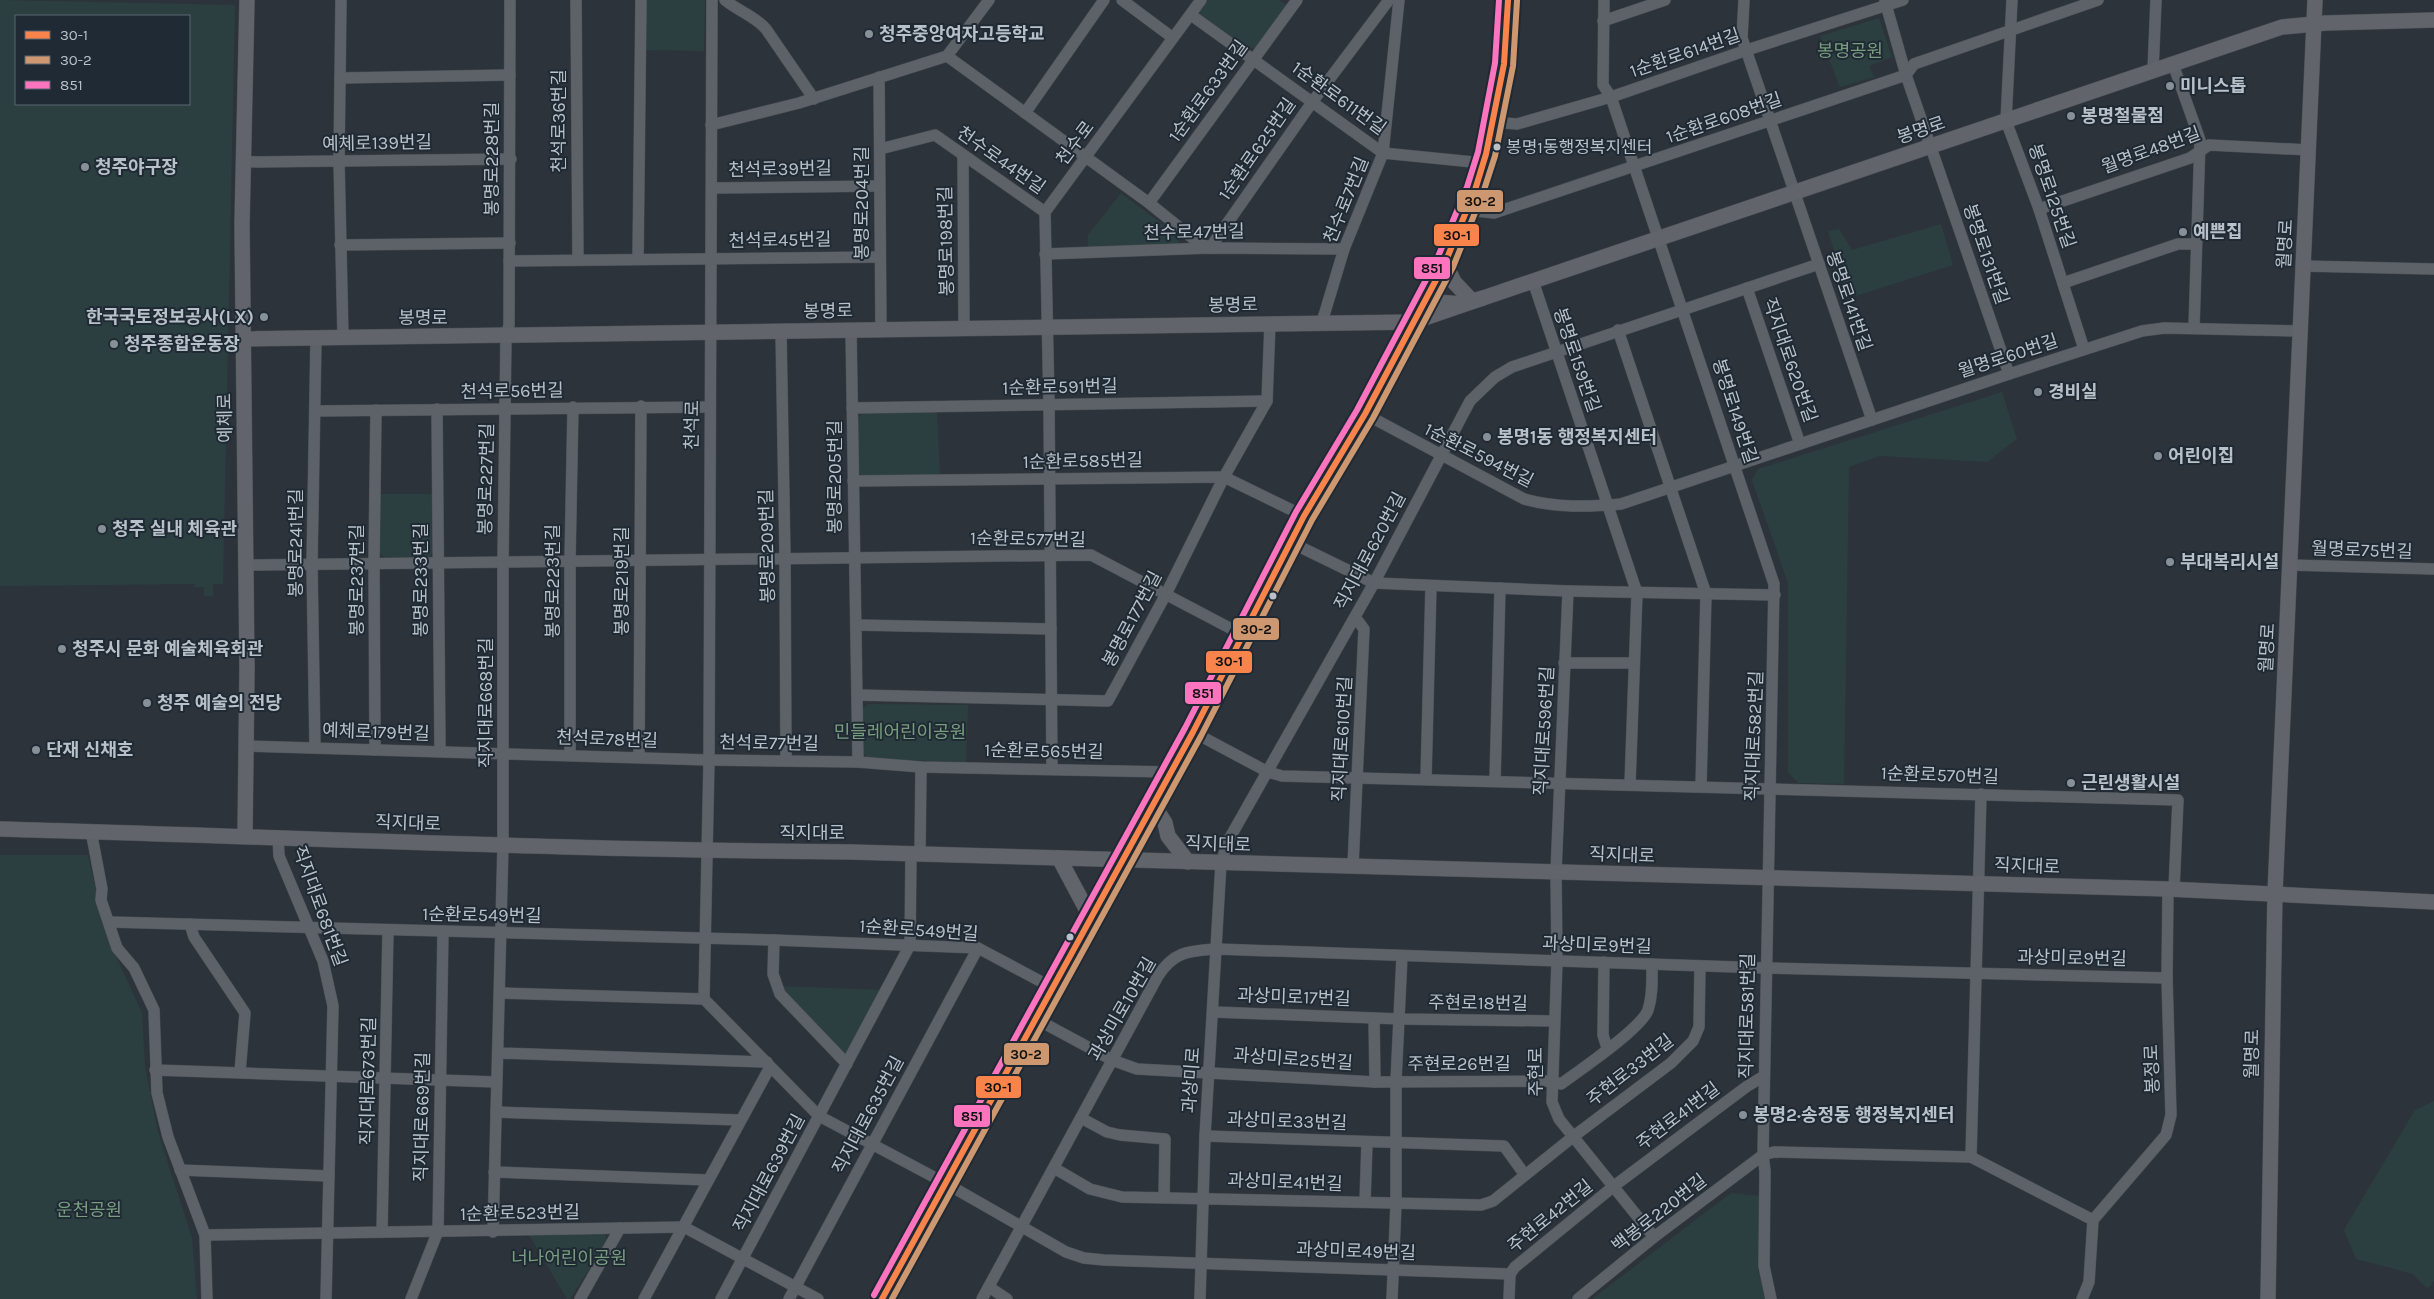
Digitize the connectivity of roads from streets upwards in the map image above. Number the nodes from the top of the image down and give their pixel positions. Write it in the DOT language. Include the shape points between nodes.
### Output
graph roads {
  1 [pos="246,0"];
  2 [pos="341,0"];
  3 [pos="510,0"];
  4 [pos="576,0"];
  5 [pos="641,0"];
  6 [pos="712,0"];
  7 [pos="725,0"];
  8 [pos="989,0"];
  9 [pos="1104,0"];
  10 [pos="1122,0"];
  11 [pos="1201,0"];
  12 [pos="1297,0"];
  13 [pos="1389,0"];
  14 [pos="1399,0"];
  15 [pos="1508,0"];
  16 [pos="1604,0"];
  17 [pos="1665,0"];
  18 [pos="1744,0"];
  19 [pos="1904,0"];
  20 [pos="2012,0"];
  21 [pos="2098,0"];
  22 [pos="2156,0"];
  23 [pos="2315,0"];
  24 [pos="1885,3"];
  25 [pos="1191,14"];
  26 [pos="2434,20"];
  27 [pos="1603,21"];
  28 [pos="2314,25"];
  29 [pos="2009,31"];
  30 [pos="1173,38"];
  31 [pos="1748,50"];
  32 [pos="947,56"];
  33 [pos="1253,58"];
  34 [pos="2173,64"];
  35 [pos="2153,71"];
  36 [pos="510,75"];
  37 [pos="1906,75"];
  38 [pos="880,77"];
  39 [pos="340,78"];
  40 [pos="1611,97"];
  41 [pos="814,99"];
  42 [pos="1313,100"];
  43 [pos="1025,113"];
  44 [pos="1769,121"];
  45 [pos="2006,121"];
  46 [pos="1493,122"];
  47 [pos="711,125"];
  48 [pos="1930,147"];
  49 [pos="880,149"];
  50 [pos="2308,150"];
  51 [pos="1383,153"];
  52 [pos="2199,153"];
  53 [pos="963,155"];
  54 [pos="511,159"];
  55 [pos="1086,159"];
  56 [pos="339,160"];
  57 [pos="243,162"];
  58 [pos="1483,163"];
  59 [pos="1634,166"];
  60 [pos="879,186"];
  61 [pos="712,188"];
  62 [pos="1794,192"];
  63 [pos="1149,203"];
  64 [pos="2039,208"];
  65 [pos="1468,210"];
  66 [pos="1044,212"];
  67 [pos="1658,239"];
  68 [pos="510,242"];
  69 [pos="2196,244"];
  70 [pos="340,245"];
  71 [pos="1210,248"];
  72 [pos="1344,248"];
  73 [pos="1045,254"];
  74 [pos="879,257"];
  75 [pos="638,259"];
  76 [pos="711,259"];
  77 [pos="578,260"];
  78 [pos="509,261"];
  79 [pos="1445,263"];
  80 [pos="1818,264"];
  81 [pos="2303,266"];
  82 [pos="2434,269"];
  83 [pos="1533,282"];
  84 [pos="2063,283"];
  85 [pos="1747,288"];
  86 [pos="1478,300"];
  87 [pos="1425,301"];
  88 [pos="1683,309"];
  89 [pos="1322,322"];
  90 [pos="1413,322"];
  91 [pos="1270,323"];
  92 [pos="964,327"];
  93 [pos="1047,328"];
  94 [pos="2194,328"];
  95 [pos="851,329"];
  96 [pos="881,329"];
  97 [pos="1618,330"];
  98 [pos="710,331"];
  99 [pos="781,331"];
  100 [pos="2300,331"];
  101 [pos="506,336"];
  102 [pos="343,337"];
  103 [pos="316,338"];
  104 [pos="243,339"];
  105 [pos="2084,349"];
  106 [pos="1555,351"];
  107 [pos="2009,374"];
  108 [pos="1267,402"];
  109 [pos="1049,404"];
  110 [pos="641,406"];
  111 [pos="573,407"];
  112 [pos="710,407"];
  113 [pos="852,408"];
  114 [pos="437,409"];
  115 [pos="504,409"];
  116 [pos="376,410"];
  117 [pos="315,411"];
  118 [pos="1364,414"];
  119 [pos="1872,420"];
  120 [pos="1800,444"];
  121 [pos="1440,456"];
  122 [pos="1734,466"];
  123 [pos="1224,477"];
  124 [pos="1050,480"];
  125 [pos="853,481"];
  126 [pos="1672,487"];
  127 [pos="1608,505"];
  128 [pos="1304,516"];
  129 [pos="1290,542"];
  130 [pos="1051,555"];
  131 [pos="853,557"];
  132 [pos="785,558"];
  133 [pos="708,559"];
  134 [pos="639,560"];
  135 [pos="502,561"];
  136 [pos="570,561"];
  137 [pos="438,562"];
  138 [pos="312,564"];
  139 [pos="374,564"];
  140 [pos="246,565"];
  141 [pos="2290,565"];
  142 [pos="2434,569"];
  143 [pos="1374,583"];
  144 [pos="1431,586"];
  145 [pos="1500,588"];
  146 [pos="1568,591"];
  147 [pos="1637,592"];
  148 [pos="1166,594"];
  149 [pos="1706,594"];
  150 [pos="1775,595"];
  151 [pos="1355,617"];
  152 [pos="856,625"];
  153 [pos="1051,628"];
  154 [pos="1243,635"];
  155 [pos="1564,663"];
  156 [pos="1634,663"];
  157 [pos="857,695"];
  158 [pos="1051,700"];
  159 [pos="1193,732"];
  160 [pos="247,746"];
  161 [pos="315,748"];
  162 [pos="375,750"];
  163 [pos="440,751"];
  164 [pos="504,753"];
  165 [pos="570,755"];
  166 [pos="640,756"];
  167 [pos="709,760"];
  168 [pos="786,760"];
  169 [pos="858,762"];
  170 [pos="921,767"];
  171 [pos="1052,769"];
  172 [pos="1170,772"];
  173 [pos="1268,772"];
  174 [pos="1359,778"];
  175 [pos="1426,779"];
  176 [pos="1495,781"];
  177 [pos="1559,782"];
  178 [pos="1630,784"];
  179 [pos="1701,786"];
  180 [pos="1770,788"];
  181 [pos="1981,794"];
  182 [pos="2178,800"];
  183 [pos="1152,804"];
  184 [pos="0,829"];
  185 [pos="91,831"];
  186 [pos="245,836"];
  187 [pos="278,836"];
  188 [pos="502,845"];
  189 [pos="707,851"];
  190 [pos="915,854"];
  191 [pos="1059,858"];
  192 [pos="1123,860"];
  193 [pos="1188,862"];
  194 [pos="1220,863"];
  195 [pos="1353,866"];
  196 [pos="1556,872"];
  197 [pos="1767,878"];
  198 [pos="1978,884"];
  199 [pos="2171,889"];
  200 [pos="2275,893"];
  201 [pos="2434,902"];
  202 [pos="1091,918"];
  203 [pos="110,922"];
  204 [pos="190,924"];
  205 [pos="309,927"];
  206 [pos="388,930"];
  207 [pos="443,932"];
  208 [pos="501,933"];
  209 [pos="706,939"];
  210 [pos="774,940"];
  211 [pos="910,945"];
  212 [pos="978,948"];
  213 [pos="1216,949"];
  214 [pos="1402,956"];
  215 [pos="1557,961"];
  216 [pos="1604,962"];
  217 [pos="1652,964"];
  218 [pos="1700,966"];
  219 [pos="1765,968"];
  220 [pos="1977,973"];
  221 [pos="2167,978"];
  222 [pos="1053,988"];
  223 [pos="500,993"];
  224 [pos="704,999"];
  225 [pos="1214,1012"];
  226 [pos="1036,1018"];
  227 [pos="1374,1018"];
  228 [pos="1401,1019"];
  229 [pos="1554,1022"];
  230 [pos="1608,1048"];
  231 [pos="498,1053"];
  232 [pos="1112,1060"];
  233 [pos="768,1064"];
  234 [pos="847,1064"];
  235 [pos="155,1070"];
  236 [pos="1208,1071"];
  237 [pos="240,1072"];
  238 [pos="1764,1076"];
  239 [pos="332,1077"];
  240 [pos="386,1079"];
  241 [pos="439,1081"];
  242 [pos="1396,1081"];
  243 [pos="1552,1081"];
  244 [pos="496,1082"];
  245 [pos="1375,1082"];
  246 [pos="496,1112"];
  247 [pos="819,1116"];
  248 [pos="1081,1118"];
  249 [pos="740,1120"];
  250 [pos="1205,1136"];
  251 [pos="1574,1136"];
  252 [pos="1367,1142"];
  253 [pos="1396,1144"];
  254 [pos="872,1145"];
  255 [pos="1762,1155"];
  256 [pos="1971,1157"];
  257 [pos="1054,1168"];
  258 [pos="180,1170"];
  259 [pos="494,1172"];
  260 [pos="1525,1175"];
  261 [pos="329,1176"];
  262 [pos="708,1180"];
  263 [pos="947,1184"];
  264 [pos="1614,1186"];
  265 [pos="1164,1197"];
  266 [pos="1204,1197"];
  267 [pos="1366,1202"];
  268 [pos="1396,1204"];
  269 [pos="2093,1220"];
  270 [pos="684,1227"];
  271 [pos="1022,1227"];
  272 [pos="620,1228"];
  273 [pos="438,1231"];
  274 [pos="382,1232"];
  275 [pos="493,1232"];
  276 [pos="326,1233"];
  277 [pos="205,1235"];
  278 [pos="1654,1237"];
  279 [pos="744,1258"];
  280 [pos="1201,1263"];
  281 [pos="1393,1270"];
  282 [pos="1510,1274"];
  283 [pos="795,1287"];
  284 [pos="989,1288"];
  285 [pos="207,1299"];
  286 [pos="326,1299"];
  287 [pos="412,1299"];
  288 [pos="580,1299"];
  289 [pos="644,1299"];
  290 [pos="722,1299"];
  291 [pos="789,1299"];
  292 [pos="818,1299"];
  293 [pos="882,1299"];
  294 [pos="982,1299"];
  295 [pos="1007,1299"];
  296 [pos="1200,1299"];
  297 [pos="1392,1299"];
  298 [pos="1509,1299"];
  299 [pos="1578,1299"];
  300 [pos="1771,1299"];
  301 [pos="2082,1299"];
  302 [pos="2268,1299"];
  1 -- 57 [label="street, 예체로"];
  2 -- 39 [label="street"];
  3 -- 36 [label="street, 봉명로228번길"];
  4 -- 77 [label="street, 천석로36번길"];
  5 -- 75 [label="street"];
  6 -- 47 [label="street, 천석로"];
  7 -- 41 [label="street" via="759,21"];
  8 -- 32 [label="street"];
  9 -- 43 [label="street"];
  10 -- 30 [label="street"];
  11 -- 25 [label="street, 천수로"];
  12 -- 33 [label="street, 1순환로633번길"];
  13 -- 42 [label="street, 1순환로625번길"];
  14 -- 51 [label="street, 천수로7번길"];
  15 -- 46 [label="street" via="1504,64"];
  16 -- 27 [label="street, 봉명로149번길"];
  17 -- 27 [label="street"];
  18 -- 31 [label="street, 봉명로141번길" via="1742,38"];
  19 -- 24 [label="street, 1순환로614번길"];
  20 -- 29 [label="street"];
  21 -- 29 [label="street, 1순환로608번길"];
  22 -- 35 [label="street"];
  23 -- 28 [label="street, 월명로"];
  24 -- 31 [label="street, 1순환로614번길"];
  24 -- 37 [label="street, 봉명로131번길"];
  25 -- 30 [label="street, 천수로"];
  25 -- 33 [label="street, 1순환로611번길"];
  26 -- 28 [label="street, 봉명로"];
  27 -- 40 [label="street, 봉명로149번길" via="1603,84"];
  28 -- 34 [label="street, 봉명로" via="2282,27"];
  28 -- 50 [label="street, 월명로"];
  29 -- 37 [label="street, 1순환로608번길" via="1914,64"];
  29 -- 45 [label="street"];
  30 -- 55 [label="street, 천수로"];
  31 -- 40 [label="street, 1순환로614번길"];
  31 -- 44 [label="street, 봉명로141번길"];
  32 -- 38 [label="street"];
  32 -- 43 [label="street"];
  33 -- 42 [label="street, 1순환로611번길"];
  33 -- 63 [label="street, 1순환로633번길"];
  34 -- 35 [label="street, 봉명로"];
  34 -- 52 [label="street" via="2200,140"];
  35 -- 45 [label="street, 봉명로"];
  36 -- 39 [label="street"];
  36 -- 54 [label="street, 봉명로228번길"];
  37 -- 44 [label="street, 1순환로608번길"];
  37 -- 48 [label="street, 봉명로131번길"];
  38 -- 41 [label="street"];
  38 -- 49 [label="street, 봉명로204번길"];
  39 -- 56 [label="street"];
  40 -- 46 [label="street, 1순환로614번길" via="1518,124"];
  40 -- 59 [label="street, 봉명로149번길"];
  41 -- 47 [label="street"];
  42 -- 51 [label="street, 1순환로611번길"];
  42 -- 71 [label="street, 1순환로625번길"];
  43 -- 55 [label="street"];
  44 -- 59 [label="street, 1순환로608번길"];
  44 -- 62 [label="street, 봉명로141번길"];
  45 -- 48 [label="street, 봉명로"];
  45 -- 64 [label="street, 봉명로125번길"];
  46 -- 58 [label="street"];
  47 -- 61 [label="street, 천석로"];
  48 -- 62 [label="street, 봉명로"];
  48 -- 107 [label="street, 봉명로131번길"];
  49 -- 53 [label="street, 천수로44번길" via="935,134"];
  49 -- 60 [label="street, 봉명로204번길"];
  50 -- 52 [label="street, 월명로48번길" via="2209,146"];
  50 -- 81 [label="street, 월명로"];
  51 -- 58 [label="street, 1순환로611번길"];
  51 -- 72 [label="street, 천수로7번길"];
  52 -- 64 [label="street, 월명로48번길"];
  52 -- 69 [label="street"];
  53 -- 66 [label="street, 천수로44번길"];
  53 -- 92 [label="street, 봉명로198번길"];
  54 -- 56 [label="street, 예체로139번길"];
  54 -- 68 [label="street, 봉명로228번길"];
  55 -- 63 [label="street"];
  55 -- 66 [label="street, 천수로"];
  56 -- 57 [label="street, 예체로139번길"];
  56 -- 70 [label="street"];
  57 -- 104 [label="street, 예체로"];
  58 -- 65 [label="street"];
  59 -- 65 [label="street, 1순환로608번길" via="1494,213"];
  59 -- 67 [label="street, 봉명로149번길"];
  60 -- 61 [label="street, 천석로39번길"];
  60 -- 74 [label="street, 봉명로204번길"];
  61 -- 76 [label="street, 천석로"];
  62 -- 67 [label="street, 봉명로"];
  62 -- 80 [label="street, 봉명로141번길"];
  63 -- 71 [label="street"];
  64 -- 84 [label="street, 봉명로125번길"];
  65 -- 79 [label="street"];
  66 -- 73 [label="street"];
  67 -- 83 [label="street, 봉명로"];
  67 -- 88 [label="street, 봉명로149번길"];
  68 -- 70 [label="street, 봉명로228번길"];
  68 -- 78 [label="street, 봉명로228번길"];
  69 -- 84 [label="street" via="2178,244"];
  69 -- 94 [label="street"];
  70 -- 102 [label="street"];
  71 -- 72 [label="street, 천수로47번길"];
  71 -- 73 [label="street, 천수로47번길"];
  72 -- 89 [label="street, 천수로7번길"];
  73 -- 93 [label="street"];
  74 -- 76 [label="street, 천석로45번길"];
  74 -- 96 [label="street, 봉명로204번길"];
  75 -- 76 [label="street, 천석로45번길"];
  75 -- 77 [label="street, 천석로45번길"];
  76 -- 98 [label="street, 천석로"];
  77 -- 78 [label="street, 천석로45번길"];
  78 -- 101 [label="street, 봉명로228번길" via="509,325"];
  79 -- 86 [label="street" via="1454,282"];
  79 -- 87 [label="street"];
  80 -- 85 [label="street, 직지대로620번길"];
  80 -- 119 [label="street, 봉명로141번길"];
  81 -- 82 [label="street"];
  81 -- 100 [label="street, 월명로"];
  83 -- 86 [label="street, 봉명로"];
  83 -- 106 [label="street, 봉명로159번길"];
  84 -- 105 [label="street, 봉명로125번길"];
  85 -- 88 [label="street, 직지대로620번길"];
  85 -- 120 [label="street, 직지대로620번길"];
  86 -- 87 [label="street, 봉명로" via="1462,304"];
  86 -- 90 [label="street, 봉명로"];
  87 -- 90 [label="street"];
  88 -- 97 [label="street, 직지대로620번길"];
  88 -- 122 [label="street, 봉명로149번길"];
  89 -- 90 [label="street, 봉명로"];
  89 -- 91 [label="street, 봉명로"];
  90 -- 118 [label="street"];
  91 -- 93 [label="street, 봉명로"];
  91 -- 108 [label="street, 봉명로177번길"];
  92 -- 93 [label="street, 봉명로"];
  92 -- 96 [label="street, 봉명로"];
  93 -- 109 [label="street"];
  94 -- 100 [label="street, 월명로60번길"];
  94 -- 105 [label="street, 월명로60번길" via="2142,331"];
  95 -- 96 [label="street, 봉명로"];
  95 -- 99 [label="street, 봉명로"];
  95 -- 113 [label="street, 봉명로205번길"];
  97 -- 106 [label="street, 직지대로620번길"];
  97 -- 126 [label="street"];
  98 -- 99 [label="street, 봉명로"];
  98 -- 101 [label="street, 봉명로"];
  98 -- 112 [label="street, 천석로"];
  99 -- 132 [label="street, 봉명로209번길"];
  100 -- 141 [label="street, 월명로"];
  101 -- 102 [label="street, 봉명로"];
  101 -- 115 [label="street, 봉명로227번길"];
  102 -- 103 [label="street, 봉명로"];
  103 -- 104 [label="street, 봉명로"];
  103 -- 117 [label="street, 봉명로241번길"];
  104 -- 140 [label="street, 예체로"];
  105 -- 107 [label="street, 월명로60번길"];
  106 -- 121 [label="street, 직지대로620번길" via="1512,367 1482,387 1470,401"];
  106 -- 127 [label="street, 봉명로159번길"];
  107 -- 119 [label="street, 월명로60번길"];
  108 -- 109 [label="street, 1순환로591번길"];
  108 -- 123 [label="street, 봉명로177번길"];
  109 -- 113 [label="street, 1순환로591번길"];
  109 -- 124 [label="street"];
  110 -- 111 [label="street, 천석로56번길"];
  110 -- 112 [label="street, 천석로56번길"];
  110 -- 134 [label="street, 봉명로219번길"];
  111 -- 115 [label="street, 천석로56번길"];
  111 -- 136 [label="street, 봉명로223번길"];
  112 -- 133 [label="street, 천석로"];
  113 -- 125 [label="street, 봉명로205번길"];
  114 -- 115 [label="street, 천석로56번길"];
  114 -- 116 [label="street, 천석로56번길"];
  114 -- 137 [label="street, 봉명로233번길"];
  115 -- 135 [label="street, 봉명로227번길"];
  116 -- 117 [label="street, 천석로56번길"];
  116 -- 139 [label="street, 봉명로237번길"];
  117 -- 138 [label="street, 봉명로241번길"];
  118 -- 121 [label="street, 1순환로594번길"];
  118 -- 128 [label="street"];
  119 -- 120 [label="street, 월명로60번길"];
  120 -- 122 [label="street, 월명로60번길"];
  121 -- 127 [label="street, 1순환로594번길" via="1524,499 1585,508"];
  121 -- 143 [label="street, 직지대로620번길"];
  122 -- 126 [label="street, 1순환로594번길"];
  122 -- 150 [label="street, 봉명로149번길"];
  123 -- 124 [label="street, 1순환로585번길"];
  123 -- 128 [label="street, 1순환로585번길"];
  123 -- 148 [label="street, 봉명로177번길"];
  124 -- 125 [label="street, 1순환로585번길"];
  124 -- 130 [label="street"];
  125 -- 131 [label="street, 봉명로205번길"];
  126 -- 127 [label="street, 1순환로594번길" via="1621,504"];
  126 -- 149 [label="street"];
  127 -- 147 [label="street, 봉명로159번길"];
  128 -- 129 [label="street"];
  129 -- 143 [label="street"];
  129 -- 154 [label="street"];
  130 -- 131 [label="street, 1순환로577번길"];
  130 -- 148 [label="street, 1순환로577번길" via="1091,555"];
  130 -- 153 [label="street"];
  131 -- 132 [label="street, 1순환로577번길"];
  131 -- 152 [label="street, 봉명로205번길"];
  132 -- 133 [label="street, 1순환로577번길"];
  132 -- 168 [label="street, 봉명로209번길"];
  133 -- 134 [label="street, 1순환로577번길"];
  133 -- 167 [label="street, 천석로"];
  134 -- 136 [label="street, 1순환로577번길"];
  134 -- 166 [label="street, 봉명로219번길"];
  135 -- 136 [label="street, 1순환로577번길"];
  135 -- 137 [label="street, 1순환로577번길"];
  135 -- 164 [label="street, 직지대로668번길"];
  136 -- 165 [label="street, 봉명로223번길"];
  137 -- 139 [label="street, 1순환로577번길"];
  137 -- 163 [label="street, 봉명로233번길"];
  138 -- 139 [label="street, 1순환로577번길"];
  138 -- 140 [label="street, 1순환로577번길"];
  138 -- 161 [label="street, 봉명로241번길"];
  139 -- 162 [label="street, 봉명로237번길"];
  140 -- 160 [label="street, 예체로"];
  141 -- 142 [label="street, 월명로75번길"];
  141 -- 200 [label="street, 월명로"];
  143 -- 144 [label="street"];
  143 -- 151 [label="street, 직지대로620번길"];
  144 -- 145 [label="street"];
  144 -- 175 [label="street"];
  145 -- 146 [label="street"];
  145 -- 176 [label="street"];
  146 -- 147 [label="street"];
  146 -- 155 [label="street, 직지대로596번길"];
  147 -- 149 [label="street"];
  147 -- 156 [label="street"];
  148 -- 154 [label="street, 1순환로577번길"];
  148 -- 158 [label="street, 봉명로177번길" via="1108,701"];
  149 -- 150 [label="street"];
  149 -- 179 [label="street"];
  150 -- 180 [label="street, 직지대로582번길"];
  151 -- 173 [label="street, 직지대로620번길"];
  151 -- 174 [label="street, 직지대로610번길" via="1364,629"];
  152 -- 153 [label="street"];
  152 -- 157 [label="street, 봉명로205번길"];
  153 -- 158 [label="street"];
  154 -- 159 [label="street"];
  155 -- 156 [label="street"];
  155 -- 177 [label="street, 직지대로596번길"];
  156 -- 178 [label="street"];
  157 -- 158 [label="street, 봉명로177번길"];
  157 -- 169 [label="street, 봉명로205번길"];
  158 -- 171 [label="street"];
  159 -- 172 [label="street"];
  159 -- 173 [label="street, 1순환로570번길"];
  160 -- 161 [label="street, 예체로179번길"];
  160 -- 186 [label="street, 예체로"];
  161 -- 162 [label="street, 예체로179번길"];
  162 -- 163 [label="street, 예체로179번길"];
  163 -- 164 [label="street, 예체로179번길"];
  164 -- 165 [label="street, 천석로78번길"];
  164 -- 188 [label="street, 직지대로668번길"];
  165 -- 166 [label="street, 천석로78번길"];
  166 -- 167 [label="street, 천석로78번길"];
  167 -- 168 [label="street, 천석로77번길"];
  167 -- 189 [label="street, 천석로"];
  168 -- 169 [label="street, 천석로77번길"];
  169 -- 170 [label="street, 1순환로565번길"];
  170 -- 171 [label="street, 1순환로565번길"];
  170 -- 190 [label="street, 직지대로639번길"];
  171 -- 172 [label="street, 1순환로565번길"];
  172 -- 183 [label="street"];
  173 -- 174 [label="street, 1순환로570번길" via="1282,776"];
  173 -- 194 [label="street, 직지대로620번길" via="1228,841"];
  174 -- 175 [label="street, 1순환로570번길"];
  174 -- 195 [label="street, 직지대로610번길"];
  175 -- 176 [label="street, 1순환로570번길"];
  176 -- 177 [label="street, 1순환로570번길"];
  177 -- 178 [label="street, 1순환로570번길"];
  177 -- 196 [label="street, 직지대로596번길"];
  178 -- 179 [label="street, 1순환로570번길"];
  179 -- 180 [label="street, 1순환로570번길"];
  180 -- 181 [label="street, 1순환로570번길"];
  180 -- 197 [label="street, 직지대로582번길"];
  181 -- 182 [label="street, 1순환로570번길"];
  181 -- 198 [label="street"];
  182 -- 199 [label="street, 봉정로"];
  183 -- 192 [label="street"];
  183 -- 193 [label="street" via="1165,823 1168,836"];
  184 -- 185 [label="street, 직지대로"];
  185 -- 186 [label="street, 직지대로"];
  185 -- 203 [label="street" via="102,889 101,900"];
  186 -- 187 [label="street, 직지대로"];
  187 -- 188 [label="street, 직지대로"];
  187 -- 205 [label="street, 직지대로681번길" via="279,856"];
  188 -- 189 [label="street, 직지대로"];
  188 -- 208 [label="street, 직지대로668번길"];
  189 -- 190 [label="street, 직지대로"];
  189 -- 209 [label="street, 천석로"];
  190 -- 191 [label="street, 직지대로"];
  190 -- 211 [label="street, 직지대로639번길"];
  191 -- 192 [label="street, 직지대로"];
  191 -- 202 [label="street"];
  192 -- 193 [label="street, 직지대로"];
  192 -- 202 [label="street"];
  193 -- 194 [label="street, 직지대로"];
  194 -- 195 [label="street, 직지대로"];
  194 -- 213 [label="street, 과상미로"];
  195 -- 196 [label="street, 직지대로"];
  196 -- 197 [label="street, 직지대로"];
  196 -- 215 [label="street, 주현로"];
  197 -- 198 [label="street, 직지대로"];
  197 -- 219 [label="street, 직지대로581번길"];
  198 -- 199 [label="street, 직지대로"];
  198 -- 220 [label="street"];
  199 -- 200 [label="street, 직지대로"];
  199 -- 221 [label="street, 봉정로"];
  200 -- 201 [label="street, 직지대로"];
  200 -- 302 [label="street, 월명로"];
  202 -- 222 [label="street"];
  203 -- 204 [label="street, 1순환로549번길"];
  203 -- 235 [label="street" via="117,948 134,968 154,1010"];
  204 -- 205 [label="street, 1순환로549번길"];
  204 -- 237 [label="street" via="194,937 245,1013"];
  205 -- 206 [label="street, 1순환로549번길"];
  205 -- 239 [label="street, 직지대로681번길" via="323,961 333,1006"];
  206 -- 207 [label="street, 1순환로549번길"];
  206 -- 240 [label="street, 직지대로673번길"];
  207 -- 208 [label="street, 1순환로549번길"];
  207 -- 241 [label="street, 직지대로669번길"];
  208 -- 209 [label="street, 1순환로549번길"];
  208 -- 223 [label="street, 직지대로668번길"];
  209 -- 210 [label="street, 1순환로549번길"];
  209 -- 224 [label="street, 천석로"];
  210 -- 211 [label="street, 1순환로549번길"];
  210 -- 234 [label="street" via="774,984"];
  211 -- 212 [label="street, 1순환로549번길"];
  211 -- 234 [label="street, 직지대로639번길"];
  212 -- 222 [label="street, 1순환로549번길"];
  212 -- 254 [label="street, 직지대로635번길"];
  213 -- 214 [label="street, 과상미로9번길"];
  213 -- 225 [label="street, 과상미로"];
  213 -- 232 [label="street, 과상미로10번길" via="1177,955 1165,965"];
  214 -- 215 [label="street, 과상미로9번길"];
  214 -- 228 [label="street"];
  215 -- 216 [label="street, 과상미로9번길"];
  215 -- 229 [label="street, 주현로"];
  216 -- 217 [label="street, 과상미로9번길"];
  216 -- 230 [label="street" via="1604,1035"];
  217 -- 218 [label="street, 과상미로9번길"];
  217 -- 230 [label="street" via="1648,1012 1638,1025"];
  218 -- 219 [label="street, 과상미로9번길"];
  218 -- 251 [label="street, 주현로33번길" via="1699,1027 1693,1042 1671,1063"];
  219 -- 220 [label="street, 과상미로9번길"];
  219 -- 238 [label="street, 직지대로581번길"];
  220 -- 221 [label="street, 과상미로9번길"];
  220 -- 256 [label="street"];
  221 -- 269 [label="street, 봉정로" via="2171,1115 2166,1135"];
  222 -- 226 [label="street"];
  223 -- 224 [label="street"];
  223 -- 231 [label="street, 직지대로668번길"];
  224 -- 233 [label="street, 과상미로49번길"];
  225 -- 227 [label="street, 과상미로17번길"];
  225 -- 236 [label="street, 과상미로"];
  226 -- 232 [label="street, 과상미로25번길"];
  226 -- 263 [label="street"];
  227 -- 228 [label="street, 과상미로17번길"];
  227 -- 245 [label="street"];
  228 -- 229 [label="street, 주현로18번길"];
  228 -- 242 [label="street"];
  229 -- 243 [label="street, 주현로"];
  230 -- 243 [label="street, 주현로26번길" via="1561,1084"];
  231 -- 233 [label="street"];
  231 -- 244 [label="street, 직지대로668번길"];
  232 -- 236 [label="street, 과상미로25번길" via="1137,1069"];
  232 -- 248 [label="street, 과상미로10번길"];
  233 -- 247 [label="street, 과상미로49번길"];
  233 -- 249 [label="street"];
  234 -- 247 [label="street, 직지대로639번길"];
  235 -- 237 [label="street"];
  235 -- 258 [label="street" via="157,1094"];
  236 -- 245 [label="street, 과상미로25번길"];
  236 -- 250 [label="street, 과상미로"];
  237 -- 239 [label="street"];
  238 -- 255 [label="street, 직지대로581번길"];
  238 -- 264 [label="street, 주현로41번길"];
  239 -- 240 [label="street"];
  239 -- 261 [label="street, 직지대로681번길"];
  240 -- 241 [label="street"];
  240 -- 274 [label="street, 직지대로673번길"];
  241 -- 244 [label="street"];
  241 -- 273 [label="street, 직지대로669번길"];
  242 -- 243 [label="street, 주현로26번길"];
  242 -- 245 [label="street, 과상미로25번길"];
  242 -- 253 [label="street"];
  243 -- 251 [label="street, 주현로" via="1552,1102 1559,1119"];
  244 -- 246 [label="street, 직지대로668번길"];
  246 -- 249 [label="street"];
  246 -- 259 [label="street, 직지대로668번길"];
  247 -- 254 [label="street, 과상미로49번길"];
  247 -- 279 [label="street, 직지대로639번길"];
  248 -- 257 [label="street, 과상미로10번길"];
  248 -- 265 [label="street" via="1120,1136 1165,1139"];
  249 -- 262 [label="street"];
  250 -- 252 [label="street, 과상미로33번길"];
  250 -- 266 [label="street, 과상미로"];
  251 -- 260 [label="street, 주현로33번길"];
  251 -- 264 [label="street, 주현로"];
  252 -- 253 [label="street, 과상미로33번길"];
  252 -- 267 [label="street"];
  253 -- 260 [label="street, 과상미로33번길" via="1504,1146"];
  253 -- 268 [label="street"];
  254 -- 263 [label="street, 과상미로49번길"];
  254 -- 283 [label="street, 직지대로635번길"];
  255 -- 256 [label="street" via="1774,1152"];
  255 -- 278 [label="street, 백봉로220번길"];
  255 -- 300 [label="street, 직지대로581번길" via="1765,1171 1764,1266"];
  256 -- 269 [label="street"];
  257 -- 265 [label="street" via="1090,1189 1106,1194"];
  257 -- 271 [label="street, 과상미로10번길"];
  258 -- 261 [label="street"];
  258 -- 277 [label="street"];
  259 -- 262 [label="street"];
  259 -- 275 [label="street, 직지대로668번길"];
  260 -- 268 [label="street, 과상미로41번길" via="1492,1201 1481,1204"];
  261 -- 276 [label="street, 직지대로681번길"];
  262 -- 270 [label="street"];
  263 -- 271 [label="street, 과상미로49번길"];
  263 -- 293 [label="street"];
  264 -- 278 [label="street, 주현로"];
  264 -- 282 [label="street, 주현로42번길"];
  265 -- 266 [label="street, 과상미로41번길"];
  266 -- 267 [label="street, 과상미로41번길"];
  266 -- 280 [label="street, 과상미로"];
  267 -- 268 [label="street, 과상미로41번길"];
  268 -- 281 [label="street"];
  269 -- 301 [label="street" via="2089,1282"];
  270 -- 272 [label="street, 1순환로523번길"];
  270 -- 279 [label="street, 1순환로523번길"];
  270 -- 289 [label="street"];
  271 -- 280 [label="street, 과상미로49번길" via="1066,1252 1084,1258"];
  271 -- 284 [label="street, 과상미로10번길"];
  272 -- 275 [label="street, 1순환로523번길"];
  272 -- 288 [label="street"];
  273 -- 274 [label="street, 1순환로523번길"];
  273 -- 275 [label="street, 1순환로523번길"];
  273 -- 287 [label="street, 직지대로669번길"];
  274 -- 276 [label="street, 1순환로523번길"];
  276 -- 277 [label="street, 1순환로523번길"];
  276 -- 286 [label="street, 직지대로681번길"];
  277 -- 285 [label="street"];
  278 -- 299 [label="street, 백봉로220번길"];
  279 -- 283 [label="street, 1순환로523번길"];
  279 -- 290 [label="street, 직지대로639번길"];
  280 -- 281 [label="street, 과상미로49번길"];
  280 -- 296 [label="street, 과상미로"];
  281 -- 282 [label="street, 과상미로49번길"];
  281 -- 297 [label="street"];
  282 -- 298 [label="street"];
  283 -- 291 [label="street, 직지대로635번길"];
  283 -- 292 [label="street, 1순환로523번길"];
  284 -- 294 [label="street, 과상미로10번길"];
  284 -- 295 [label="street"];
}
